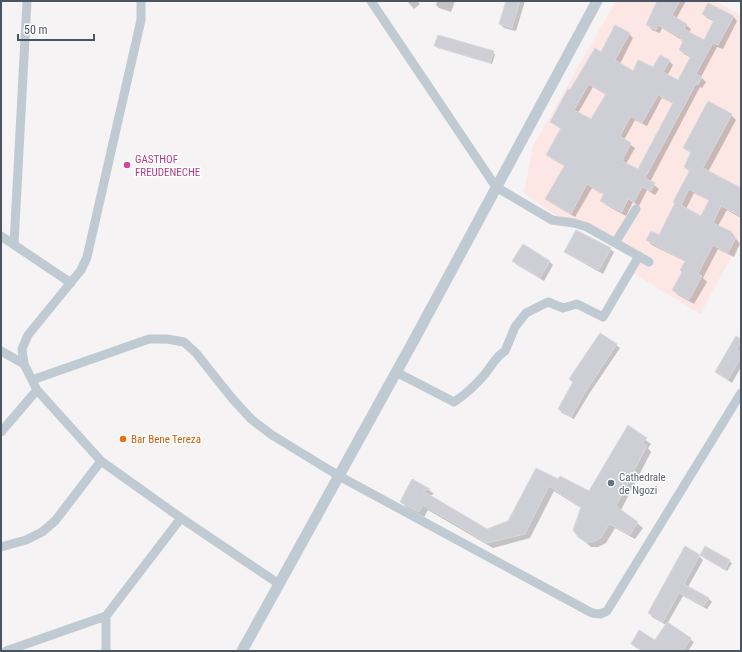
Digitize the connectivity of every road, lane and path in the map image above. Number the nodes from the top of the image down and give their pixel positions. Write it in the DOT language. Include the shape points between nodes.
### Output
graph roads {
  1 [pos="27,1"];
  2 [pos="141,1"];
  3 [pos="371,1"];
  4 [pos="597,1"];
  5 [pos="496,187"];
  6 [pos="636,209"];
  7 [pos="1,236"];
  8 [pos="616,243"];
  9 [pos="14,244"];
  10 [pos="638,256"];
  11 [pos="649,262"];
  12 [pos="71,283"];
  13 [pos="1,352"];
  14 [pos="24,364"];
  15 [pos="396,372"];
  16 [pos="32,380"];
  17 [pos="37,390"];
  18 [pos="741,393"];
  19 [pos="1,432"];
  20 [pos="101,460"];
  21 [pos="339,476"];
  22 [pos="181,518"];
  23 [pos="1,547"];
  24 [pos="279,584"];
  25 [pos="106,616"];
  26 [pos="6,651"];
  27 [pos="106,651"];
  28 [pos="242,651"];
  1 -- 9 [label="street"];
  2 -- 12 [label="street" via="141,20 87,257"];
  3 -- 5 [label="street"];
  4 -- 5 [label="street"];
  5 -- 8 [label="street" via="552,220 587,227"];
  5 -- 15 [label="street"];
  6 -- 8 [label="street"];
  7 -- 9 [label="street"];
  8 -- 10 [label="street"];
  9 -- 12 [label="street"];
  10 -- 11 [label="street"];
  10 -- 15 [label="street" via="603,317 577,304 563,308 548,302 526,312 514,327 505,351 499,354 467,394 454,402"];
  12 -- 14 [label="street" via="28,335 22,349"];
  13 -- 14 [label="street"];
  14 -- 16 [label="street"];
  15 -- 21 [label="street"];
  16 -- 17 [label="street"];
  16 -- 21 [label="street" via="149,339 184,342 251,419 272,435"];
  17 -- 19 [label="street"];
  17 -- 20 [label="street"];
  18 -- 21 [label="street" via="607,611 600,614 592,613"];
  20 -- 22 [label="street"];
  20 -- 23 [label="street" via="55,521 42,532 26,540"];
  21 -- 24 [label="street"];
  22 -- 24 [label="street"];
  22 -- 25 [label="street"];
  24 -- 28 [label="street"];
  25 -- 26 [label="street"];
  25 -- 27 [label="street"];
}
